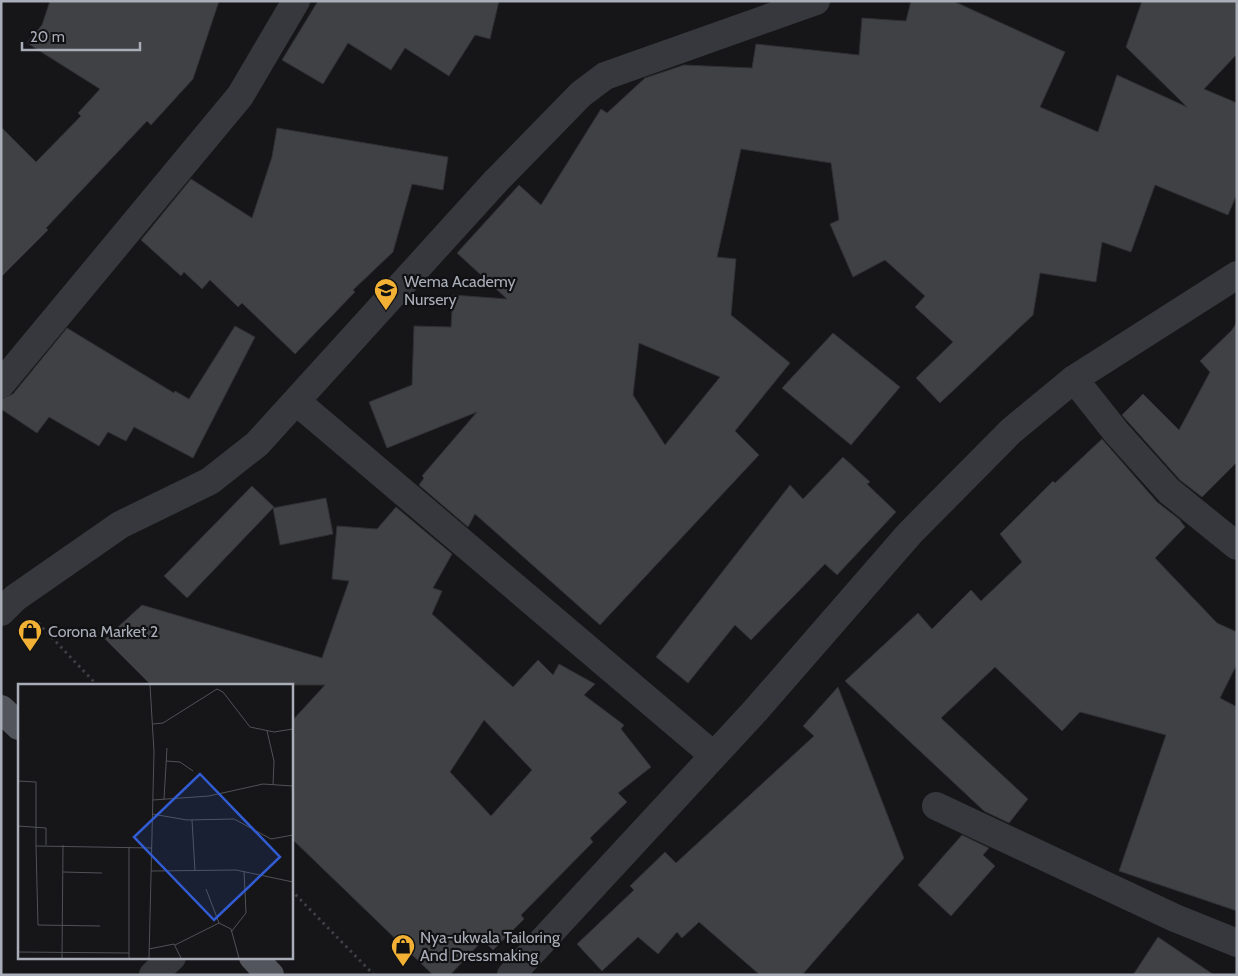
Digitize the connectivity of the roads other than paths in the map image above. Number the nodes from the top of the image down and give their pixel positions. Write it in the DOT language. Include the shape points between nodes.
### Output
graph roads {
  1 [pos="296,1"];
  2 [pos="816,1"];
  3 [pos="1237,275"];
  4 [pos="1074,378"];
  5 [pos="1,384"];
  6 [pos="296,402"];
  7 [pos="1237,546"];
  8 [pos="8,605"];
  9 [pos="1,709"];
  10 [pos="18,725"];
  11 [pos="712,755"];
  12 [pos="936,806"];
  13 [pos="1237,943"];
  14 [pos="171,958"];
  15 [pos="254,958"];
  16 [pos="153,975"];
  17 [pos="270,975"];
  18 [pos="511,975"];
  1 -- 5 [label="street" via="240,96"];
  2 -- 6 [label="street" via="605,76 581,94 496,181"];
  3 -- 4 [label="street"];
  4 -- 7 [label="street" via="1116,432 1169,490"];
  4 -- 11 [label="street" via="1012,431 910,533 755,711"];
  6 -- 8 [label="street" via="258,444 210,481 120,525"];
  6 -- 11 [label="street"];
  9 -- 10 [label="main road"];
  11 -- 18 [label="street"];
  12 -- 13 [label="street" via="1175,918"];
  14 -- 16 [label="street"];
  15 -- 17 [label="main road"];
}
